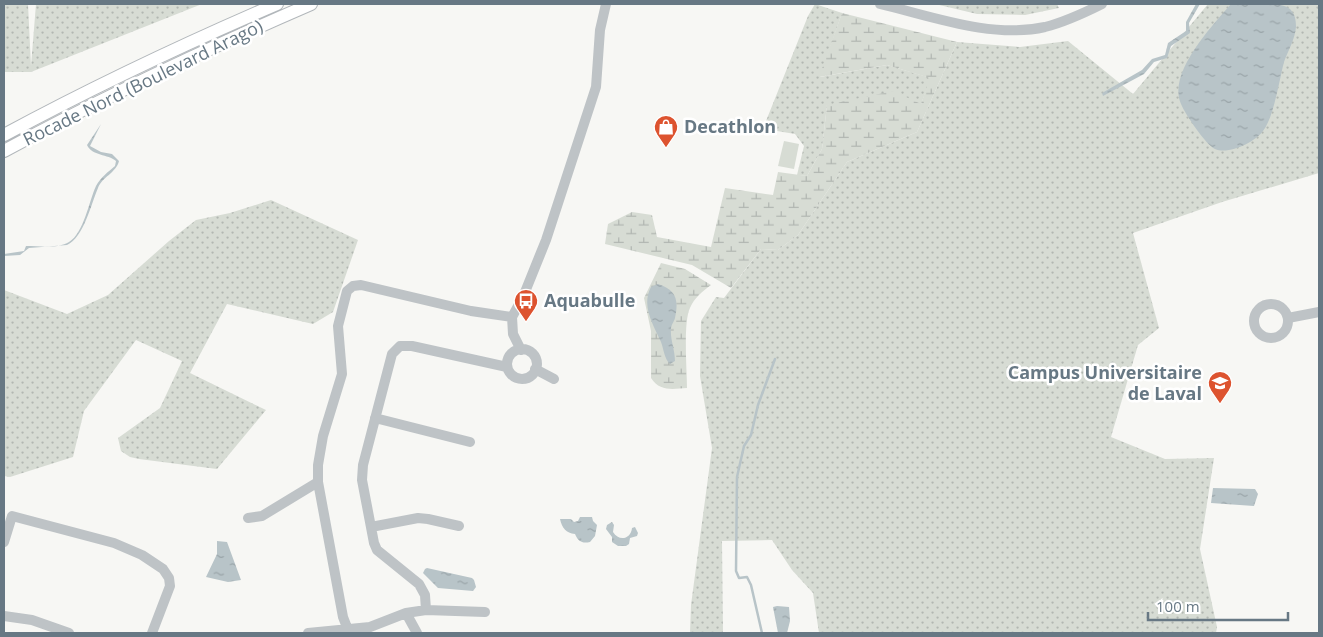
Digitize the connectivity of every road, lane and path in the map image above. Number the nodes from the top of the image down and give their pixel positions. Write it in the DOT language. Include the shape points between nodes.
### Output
graph roads {
  1 [pos="277,4"];
  2 [pos="311,4"];
  3 [pos="606,4"];
  4 [pos="880,4"];
  5 [pos="1102,4"];
  6 [pos="4,135"];
  7 [pos="4,151"];
  8 [pos="1319,312"];
  9 [pos="512,317"];
  10 [pos="1288,318"];
  11 [pos="521,350"];
  12 [pos="507,367"];
  13 [pos="536,369"];
  14 [pos="554,379"];
  15 [pos="375,418"];
  16 [pos="470,442"];
  17 [pos="318,482"];
  18 [pos="8,514"];
  19 [pos="248,518"];
  20 [pos="459,526"];
  21 [pos="371,527"];
  22 [pos="4,542"];
  23 [pos="426,610"];
  24 [pos="485,612"];
  25 [pos="406,614"];
  26 [pos="4,616"];
  27 [pos="348,630"];
  28 [pos="69,633"];
  29 [pos="152,633"];
  30 [pos="308,633"];
  31 [pos="416,633"];
  1 -- 6 [label="main road, Rocade Nord (Boulevard Arago)" via="200,37"];
  2 -- 7 [label="main road, Rocade Nord (Boulevard Arago)" via="104,98"];
  3 -- 9 [label="street" via="600,30 596,87 546,240"];
  4 -- 5 [label="street" via="980,28 1023,30 1079,15"];
  8 -- 10 [label="street"];
  9 -- 11 [label="street" via="513,334"];
  9 -- 17 [label="street" via="361,285 347,291 338,326 342,374 322,436"];
  11 -- 12 [label="street" via="512,353"];
  11 -- 13 [label="street" via="534,355"];
  12 -- 13 [label="street" via="512,375 521,379"];
  12 -- 15 [label="street" via="400,346 392,354"];
  13 -- 14 [label="street"];
  15 -- 16 [label="street"];
  15 -- 21 [label="street" via="362,476"];
  17 -- 19 [label="street" via="262,516"];
  17 -- 27 [label="street"];
  18 -- 22 [label="street"];
  18 -- 29 [label="street" via="114,543 163,568 170,586"];
  20 -- 21 [label="street" via="418,518"];
  21 -- 23 [label="street" via="377,550 419,584 425,595"];
  23 -- 24 [label="street"];
  23 -- 25 [label="street"];
  25 -- 27 [label="street"];
  25 -- 31 [label="street"];
  26 -- 28 [label="street" via="32,620"];
  27 -- 30 [label="street"];
}
